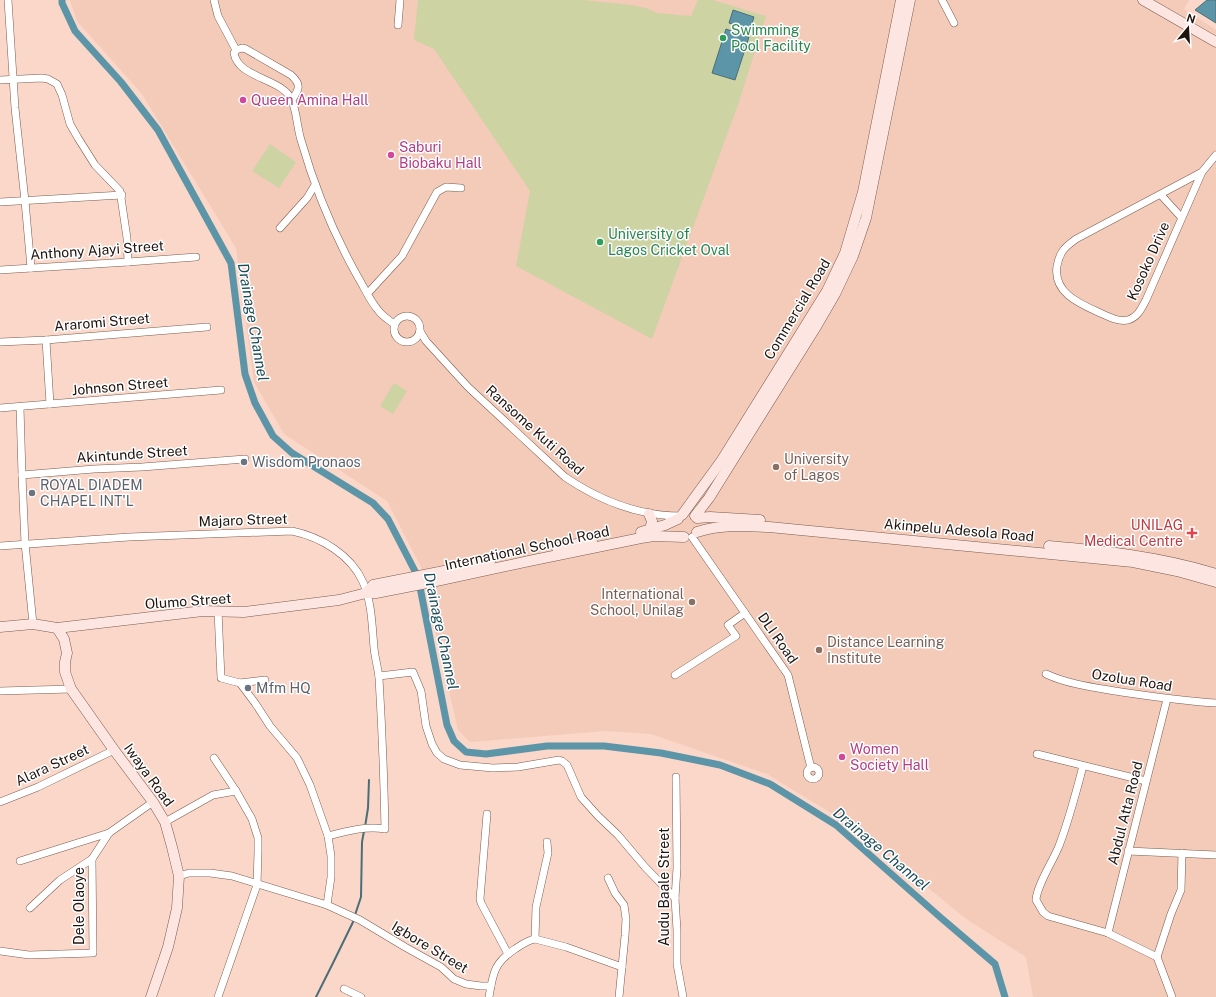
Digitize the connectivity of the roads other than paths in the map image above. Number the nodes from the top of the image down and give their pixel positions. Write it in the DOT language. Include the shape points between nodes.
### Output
graph roads {
  1 [pos="8,0"];
  2 [pos="214,0"];
  3 [pos="400,0"];
  4 [pos="901,0"];
  5 [pos="910,0"];
  6 [pos="942,0"];
  7 [pos="1143,0"];
  8 [pos="1153,0"];
  9 [pos="954,22"];
  10 [pos="398,25"];
  11 [pos="1216,36"];
  12 [pos="1216,42"];
  13 [pos="236,50"];
  14 [pos="14,79"];
  15 [pos="0,80"];
  16 [pos="292,100"];
  17 [pos="1216,155"];
  18 [pos="1202,172"];
  19 [pos="315,185"];
  20 [pos="461,188"];
  21 [pos="122,195"];
  22 [pos="1161,195"];
  23 [pos="25,201"];
  24 [pos="0,202"];
  25 [pos="1181,217"];
  26 [pos="280,228"];
  27 [pos="196,257"];
  28 [pos="128,262"];
  29 [pos="31,268"];
  30 [pos="0,270"];
  31 [pos="368,293"];
  32 [pos="394,324"];
  33 [pos="207,327"];
  34 [pos="420,331"];
  35 [pos="46,340"];
  36 [pos="0,342"];
  37 [pos="221,390"];
  38 [pos="50,404"];
  39 [pos="20,407"];
  40 [pos="0,408"];
  41 [pos="245,459"];
  42 [pos="22,475"];
  43 [pos="649,514"];
  44 [pos="680,516"];
  45 [pos="696,517"];
  46 [pos="650,530"];
  47 [pos="691,535"];
  48 [pos="25,543"];
  49 [pos="0,546"];
  50 [pos="1216,574"];
  51 [pos="426,579"];
  52 [pos="1216,582"];
  53 [pos="372,590"];
  54 [pos="218,611"];
  55 [pos="745,613"];
  56 [pos="33,624"];
  57 [pos="0,626"];
  58 [pos="57,628"];
  59 [pos="1046,674"];
  60 [pos="675,675"];
  61 [pos="379,676"];
  62 [pos="265,680"];
  63 [pos="240,683"];
  64 [pos="71,689"];
  65 [pos="0,691"];
  66 [pos="1167,699"];
  67 [pos="1216,703"];
  68 [pos="114,750"];
  69 [pos="1037,754"];
  70 [pos="214,758"];
  71 [pos="1083,766"];
  72 [pos="811,768"];
  73 [pos="676,776"];
  74 [pos="1146,781"];
  75 [pos="236,791"];
  76 [pos="0,802"];
  77 [pos="153,802"];
  78 [pos="487,814"];
  79 [pos="165,822"];
  80 [pos="109,833"];
  81 [pos="328,836"];
  82 [pos="548,842"];
  83 [pos="1128,851"];
  84 [pos="1182,853"];
  85 [pos="1216,854"];
  86 [pos="92,859"];
  87 [pos="20,861"];
  88 [pos="179,876"];
  89 [pos="608,878"];
  90 [pos="257,885"];
  91 [pos="675,898"];
  92 [pos="327,905"];
  93 [pos="30,908"];
  94 [pos="1108,933"];
  95 [pos="535,938"];
  96 [pos="0,950"];
  97 [pos="508,954"];
  98 [pos="1157,957"];
  99 [pos="622,967"];
  100 [pos="491,986"];
  101 [pos="344,989"];
  102 [pos="151,997"];
  103 [pos="218,997"];
  104 [pos="361,997"];
  105 [pos="489,997"];
  106 [pos="619,997"];
  107 [pos="682,997"];
  108 [pos="1172,997"];
  1 -- 14 [label="street"];
  2 -- 13 [label="street" via="218,16"];
  3 -- 10 [label="street"];
  4 -- 44 [label="street, Commercial Road" via="863,192 845,252 827,291 722,460"];
  5 -- 45 [label="street, Commercial Road" via="866,218 852,256 835,294 817,325"];
  6 -- 9 [label="street"];
  7 -- 12 [label="street"];
  8 -- 11 [label="street"];
  13 -- 16 [label="street" via="234,54 239,64 284,90"];
  13 -- 16 [label="street" via="246,49 297,80 298,89"];
  14 -- 15 [label="street"];
  14 -- 21 [label="street" via="42,78 56,84 62,95 70,124 95,165 116,185"];
  14 -- 23 [label="street"];
  16 -- 19 [label="street" via="300,138"];
  17 -- 18 [label="street, Kosoko Drive"];
  18 -- 22 [label="street, Kosoko Drive"];
  18 -- 25 [label="street, Kosoko Drive"];
  19 -- 26 [label="street" via="307,198"];
  19 -- 31 [label="street" via="337,238"];
  20 -- 31 [label="street" via="446,187 437,192 402,256"];
  21 -- 23 [label="street"];
  21 -- 28 [label="street"];
  22 -- 25 [label="street, Kosoko Drive"];
  22 -- 25 [label="street, Kosoko Drive" via="1067,245 1062,251 1057,270 1058,281 1065,293 1079,304 1113,319 1120,321 1135,317 1146,300"];
  23 -- 24 [label="street"];
  23 -- 29 [label="street"];
  27 -- 28 [label="street, Anthony Ajayi Street"];
  28 -- 29 [label="street, Anthony Ajayi Street"];
  29 -- 30 [label="street, Anthony Ajayi Street"];
  31 -- 32 [label="street" via="378,310"];
  32 -- 34 [label="street" via="399,317 412,316 419,324"];
  32 -- 34 [label="street" via="394,334 402,341 411,341"];
  33 -- 35 [label="street, Araromi Street"];
  34 -- 43 [label="street, Ransome Kuti Road" via="468,387 565,477 596,496"];
  35 -- 36 [label="street, Araromi Street"];
  35 -- 38 [label="street"];
  37 -- 38 [label="street, Johnson Street"];
  38 -- 39 [label="street, Johnson Street"];
  39 -- 40 [label="street, Johnson Street"];
  39 -- 42 [label="street"];
  41 -- 42 [label="street, Akintunde Street"];
  42 -- 48 [label="street"];
  43 -- 44 [label="street, Ransome Kuti Road"];
  43 -- 46 [label="street" via="652,521"];
  44 -- 45 [label="street" via="691,514"];
  44 -- 46 [label="street, International School Road"];
  44 -- 47 [label="street" via="676,522 676,529 681,535"];
  45 -- 47 [label="street" via="699,528"];
  45 -- 50 [label="street, Akinpelu Adesola Road" via="784,521 898,534 1132,554 1187,565"];
  46 -- 51 [label="street, International School Road"];
  47 -- 51 [label="street, International School Road" via="640,538"];
  47 -- 52 [label="street, Akinpelu Adesola Road" via="711,528 728,526 769,527 1155,565"];
  47 -- 55 [label="street, DLI Road"];
  48 -- 49 [label="street, Majaro Street"];
  48 -- 53 [label="street, Majaro Street" via="292,531 318,539 340,552 363,583"];
  48 -- 56 [label="street"];
  51 -- 53 [label="street, International School Road"];
  53 -- 54 [label="street, Olumo Street" via="339,600 244,612"];
  53 -- 61 [label="street, Majaro Street" via="370,607"];
  54 -- 58 [label="street, Olumo Street"];
  54 -- 63 [label="street" via="221,678"];
  55 -- 60 [label="street" via="728,625 736,636"];
  55 -- 72 [label="street, DLI Road" via="788,675"];
  56 -- 57 [label="street, Olumo Street"];
  56 -- 58 [label="street, Olumo Street"];
  58 -- 64 [label="street, Iwaya Road" via="64,639 67,653 64,662 65,672"];
  59 -- 66 [label="street, Ozolua Road" via="1075,684"];
  61 -- 81 [label="street, Majaro Street" via="385,829 359,829"];
  61 -- 91 [label="street" via="413,672 421,691 426,726 432,744 438,753 452,763 493,768 562,761 567,765 581,797"];
  62 -- 63 [label="street"];
  63 -- 81 [label="street" via="256,702 270,726 297,758 310,785"];
  64 -- 65 [label="street"];
  64 -- 68 [label="street, Iwaya Road"];
  66 -- 67 [label="street, Ozolua Road"];
  66 -- 74 [label="street, Abdul Atta Road"];
  68 -- 76 [label="street, Alara Street" via="38,787"];
  68 -- 77 [label="street, Iwaya Road"];
  69 -- 71 [label="street"];
  70 -- 75 [label="street"];
  71 -- 74 [label="street"];
  71 -- 94 [label="street" via="1067,824 1036,900 1048,916"];
  73 -- 91 [label="street, Audu Baale Street"];
  74 -- 83 [label="street, Abdul Atta Road"];
  75 -- 79 [label="street" via="213,795"];
  75 -- 90 [label="street" via="252,819 258,838"];
  77 -- 79 [label="street, Iwaya Road"];
  77 -- 80 [label="street"];
  78 -- 97 [label="street" via="481,903"];
  79 -- 88 [label="street, Iwaya Road"];
  80 -- 86 [label="street"];
  80 -- 87 [label="street"];
  81 -- 92 [label="street" via="332,866"];
  82 -- 95 [label="street" via="536,907"];
  83 -- 84 [label="street"];
  83 -- 94 [label="street, Abdul Atta Road"];
  84 -- 85 [label="street"];
  84 -- 98 [label="street" via="1181,890"];
  86 -- 93 [label="street" via="60,880"];
  86 -- 96 [label="street, Dele Olaoye" via="93,953 29,955"];
  88 -- 90 [label="street, Igbore Street" via="189,873 223,874"];
  88 -- 102 [label="street, Iwaya Road" via="177,908 168,947"];
  89 -- 99 [label="street" via="624,905 626,927"];
  90 -- 92 [label="street, Igbore Street" via="275,888"];
  90 -- 103 [label="street"];
  91 -- 107 [label="street, Audu Baale Street" via="677,964"];
  92 -- 100 [label="street, Igbore Street" via="351,915 441,967 454,979 466,984"];
  94 -- 98 [label="street"];
  95 -- 97 [label="street"];
  95 -- 99 [label="street"];
  97 -- 100 [label="street" via="494,970"];
  98 -- 108 [label="street"];
  99 -- 106 [label="street"];
  100 -- 105 [label="street"];
  101 -- 104 [label="street"];
}
